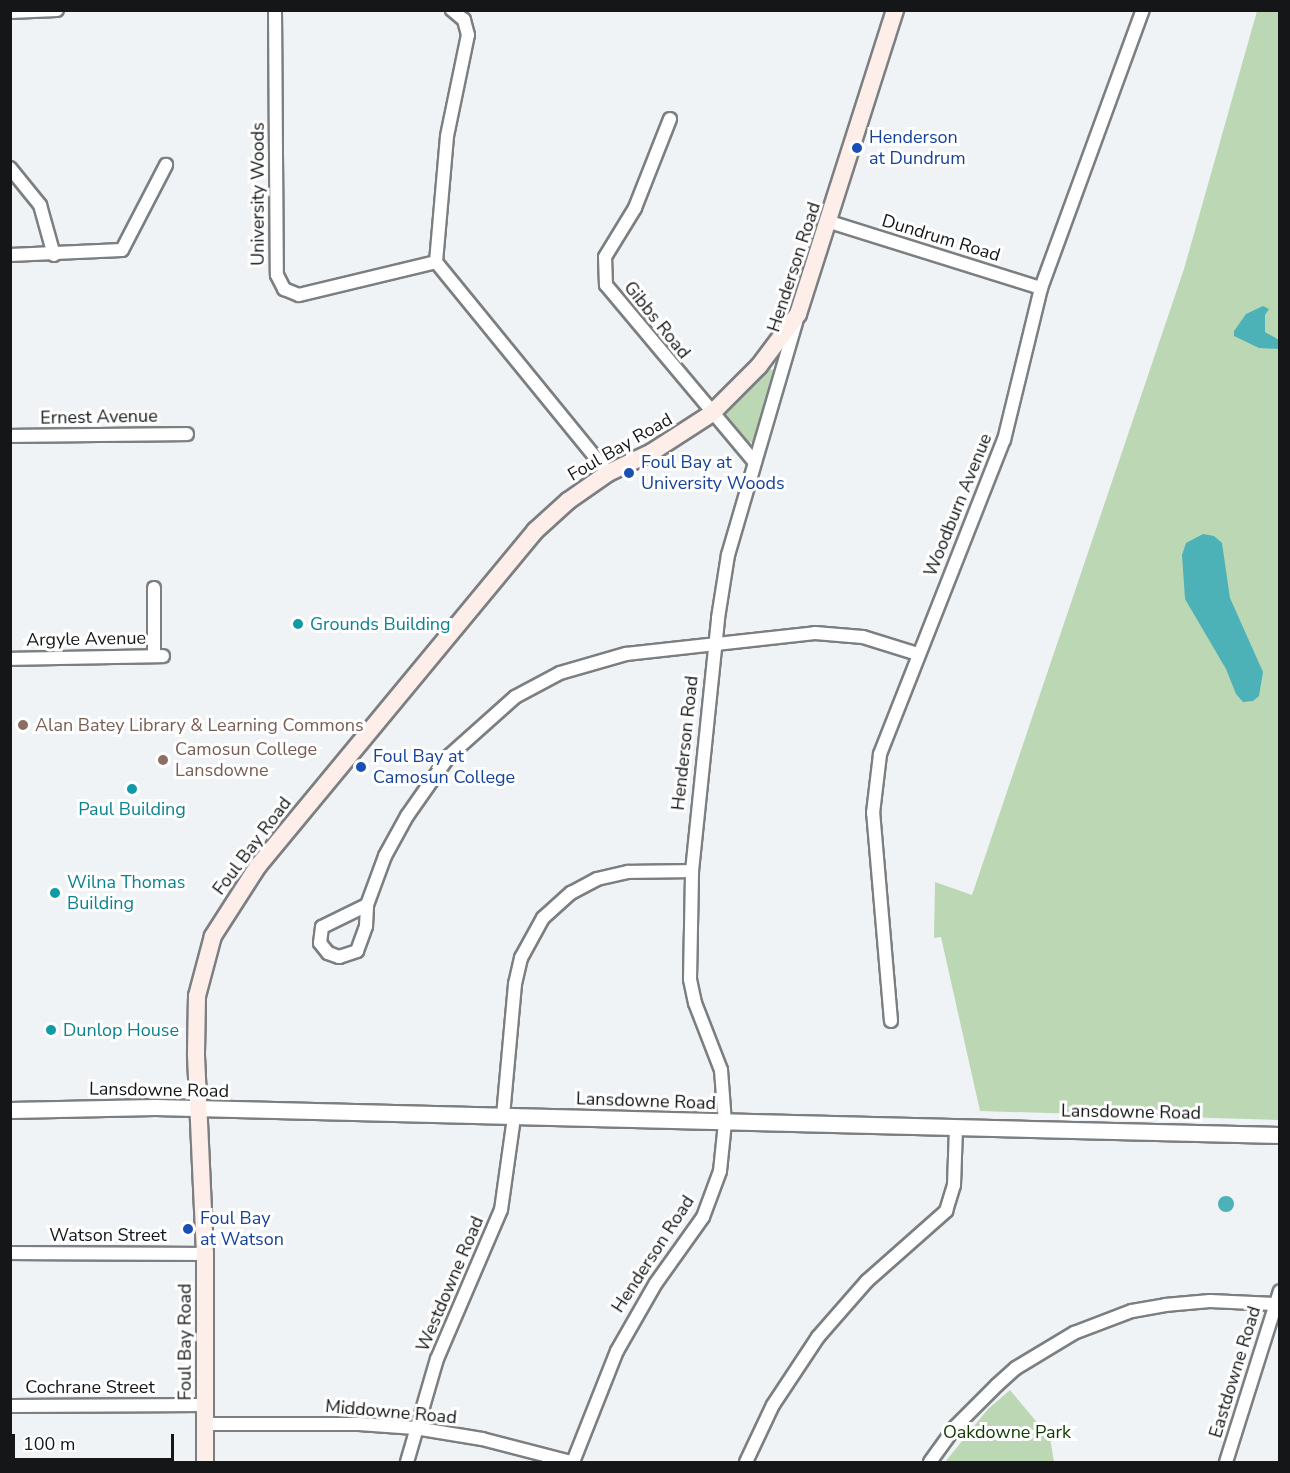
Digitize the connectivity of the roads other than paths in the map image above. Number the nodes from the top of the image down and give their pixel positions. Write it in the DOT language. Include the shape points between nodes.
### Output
graph roads {
  1 [pos="57,10"];
  2 [pos="275,10"];
  3 [pos="452,10"];
  4 [pos="895,10"];
  5 [pos="1143,10"];
  6 [pos="10,12"];
  7 [pos="670,118"];
  8 [pos="166,165"];
  9 [pos="10,168"];
  10 [pos="830,222"];
  11 [pos="10,255"];
  12 [pos="54,255"];
  13 [pos="436,262"];
  14 [pos="1041,288"];
  15 [pos="798,314"];
  16 [pos="711,414"];
  17 [pos="188,434"];
  18 [pos="10,436"];
  19 [pos="753,460"];
  20 [pos="608,473"];
  21 [pos="154,588"];
  22 [pos="715,645"];
  23 [pos="918,654"];
  24 [pos="10,659"];
  25 [pos="692,871"];
  26 [pos="367,905"];
  27 [pos="891,1021"];
  28 [pos="10,1110"];
  29 [pos="198,1110"];
  30 [pos="509,1117"];
  31 [pos="725,1123"];
  32 [pos="956,1128"];
  33 [pos="1280,1135"];
  34 [pos="10,1253"];
  35 [pos="205,1254"];
  36 [pos="1280,1291"];
  37 [pos="1275,1304"];
  38 [pos="205,1405"];
  39 [pos="10,1406"];
  40 [pos="205,1424"];
  41 [pos="415,1428"];
  42 [pos="205,1462"];
  43 [pos="407,1462"];
  44 [pos="572,1462"];
  45 [pos="746,1462"];
  46 [pos="930,1462"];
  47 [pos="1226,1462"];
  1 -- 6 [label="street"];
  2 -- 13 [label="street, University Woods" via="276,258 277,275 284,290 313,294 404,267"];
  3 -- 13 [label="street" via="464,20 468,35 447,136"];
  4 -- 10 [label="main road, Henderson Road"];
  5 -- 14 [label="street, Woodburn Avenue"];
  7 -- 16 [label="street, Gibbs Road" via="650,173 605,256 603,270 611,296"];
  8 -- 12 [label="street" via="122,250"];
  9 -- 12 [label="street" via="40,205"];
  10 -- 14 [label="street, Dundrum Road"];
  10 -- 15 [label="main road, Henderson Road"];
  11 -- 12 [label="street"];
  13 -- 20 [label="street"];
  14 -- 23 [label="street, Woodburn Avenue" via="1004,440"];
  15 -- 16 [label="main road, Foul Bay Road" via="759,366"];
  15 -- 19 [label="street, Henderson Road"];
  16 -- 19 [label="street, Gibbs Road"];
  16 -- 20 [label="main road, Foul Bay Road" via="652,452"];
  17 -- 18 [label="street, Ernest Avenue"];
  19 -- 22 [label="street, Henderson Road" via="728,555"];
  20 -- 29 [label="main road, Foul Bay Road" via="535,531 234,900 213,936 197,996"];
  21 -- 24 [label="street, Argyle Avenue" via="159,656"];
  22 -- 23 [label="street" via="838,632"];
  22 -- 25 [label="street, Henderson Road"];
  22 -- 26 [label="street" via="595,661 560,673 515,697 480,725 429,782 386,856"];
  23 -- 27 [label="street, Woodburn Avenue" via="888,726 875,781 875,844"];
  25 -- 30 [label="street, Westdowne Road" via="628,872 597,879 571,893 543,918 526,948 515,984"];
  25 -- 31 [label="street, Henderson Road" via="690,979 695,1003 721,1070"];
  26 -- 26 [label="street" via="322,927 320,943 328,953 339,957 357,951 366,926"];
  28 -- 29 [label="street, Lansdowne Road"];
  29 -- 30 [label="street, Lansdowne Road"];
  29 -- 35 [label="main road, Foul Bay Road"];
  30 -- 31 [label="street, Lansdowne Road"];
  30 -- 41 [label="street, Westdowne Road" via="501,1210 454,1314"];
  31 -- 32 [label="street, Lansdowne Road"];
  31 -- 44 [label="street, Henderson Road" via="720,1171 710,1202 616,1351"];
  32 -- 33 [label="street, Lansdowne Road"];
  32 -- 45 [label="street" via="954,1185 946,1211 867,1281 818,1337 773,1405"];
  34 -- 35 [label="street, Watson Street"];
  35 -- 38 [label="main road, Foul Bay Road"];
  36 -- 37 [label="street, Eastdowne Road"];
  37 -- 46 [label="street" via="1210,1300 1165,1305 1132,1311 1074,1333 1016,1368 956,1426"];
  37 -- 47 [label="street, Eastdowne Road"];
  38 -- 39 [label="street, Cochrane Street"];
  38 -- 40 [label="main road, Foul Bay Road"];
  40 -- 41 [label="street, Middowne Road"];
  40 -- 42 [label="main road, Foul Bay Road"];
  41 -- 43 [label="street, Westdowne Road"];
  41 -- 44 [label="street, Middowne Road" via="482,1439"];
}
